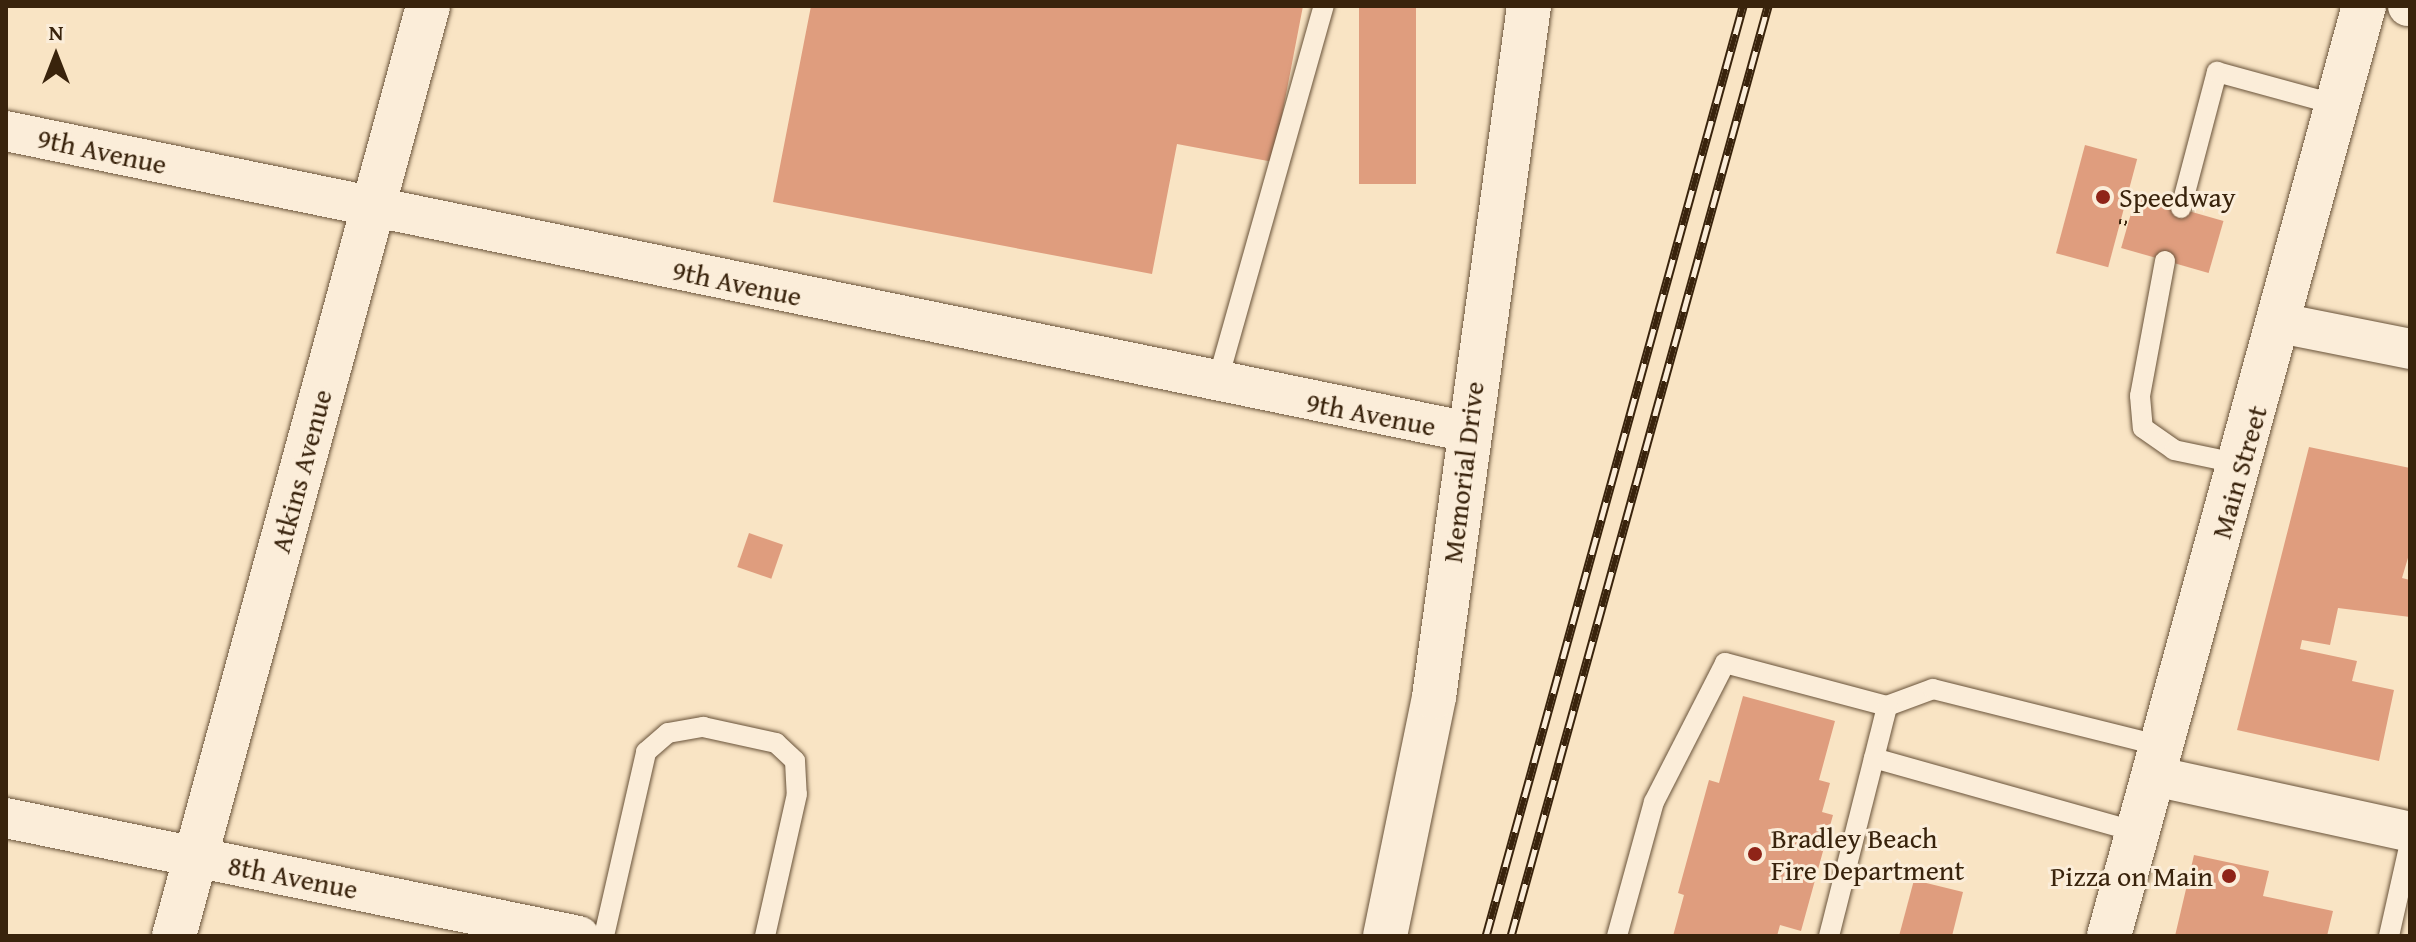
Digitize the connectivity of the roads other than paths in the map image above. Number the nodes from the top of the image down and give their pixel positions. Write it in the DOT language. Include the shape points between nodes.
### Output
graph roads {
  1 [pos="428,6"];
  2 [pos="1324,6"];
  3 [pos="1529,6"];
  4 [pos="2364,6"];
  5 [pos="2338,105"];
  6 [pos="6,131"];
  7 [pos="375,208"];
  8 [pos="2181,208"];
  9 [pos="2165,261"];
  10 [pos="2280,323"];
  11 [pos="2410,349"];
  12 [pos="1217,383"];
  13 [pos="1468,432"];
  14 [pos="2241,464"];
  15 [pos="1887,706"];
  16 [pos="1874,758"];
  17 [pos="2158,761"];
  18 [pos="6,818"];
  19 [pos="2138,832"];
  20 [pos="2410,832"];
  21 [pos="2410,843"];
  22 [pos="196,857"];
  23 [pos="174,936"];
  24 [pos="579,936"];
  25 [pos="604,936"];
  26 [pos="765,936"];
  27 [pos="1385,936"];
  28 [pos="1617,936"];
  29 [pos="1829,936"];
  30 [pos="2109,936"];
  31 [pos="2389,936"];
  1 -- 7 [label="street, Atkins Avenue"];
  2 -- 12 [label="lane"];
  3 -- 13 [label="street, Memorial Drive"];
  4 -- 5 [label="street, Main Street"];
  5 -- 8 [label="lane" via="2217,72"];
  5 -- 10 [label="street, Main Street"];
  6 -- 7 [label="street, 9th Avenue"];
  7 -- 12 [label="street, 9th Avenue"];
  7 -- 22 [label="street, Atkins Avenue"];
  9 -- 14 [label="lane" via="2140,396 2143,428 2174,450"];
  10 -- 11 [label="street"];
  10 -- 14 [label="street, Main Street"];
  12 -- 13 [label="street, 9th Avenue"];
  13 -- 27 [label="street, Memorial Drive" via="1431,712"];
  14 -- 17 [label="street, Main Street"];
  15 -- 16 [label="lane"];
  15 -- 17 [label="lane" via="1933,689"];
  15 -- 28 [label="lane" via="1725,663 1654,802"];
  16 -- 19 [label="lane"];
  16 -- 29 [label="lane"];
  17 -- 19 [label="street, Main Street"];
  17 -- 20 [label="street"];
  18 -- 22 [label="street, 8th Avenue"];
  19 -- 30 [label="street, Main Street"];
  21 -- 31 [label="lane"];
  22 -- 23 [label="street, Atkins Avenue"];
  22 -- 24 [label="street, 8th Avenue"];
  25 -- 26 [label="lane" via="646,752 668,733 703,727 776,743 795,761 797,794"];
}
